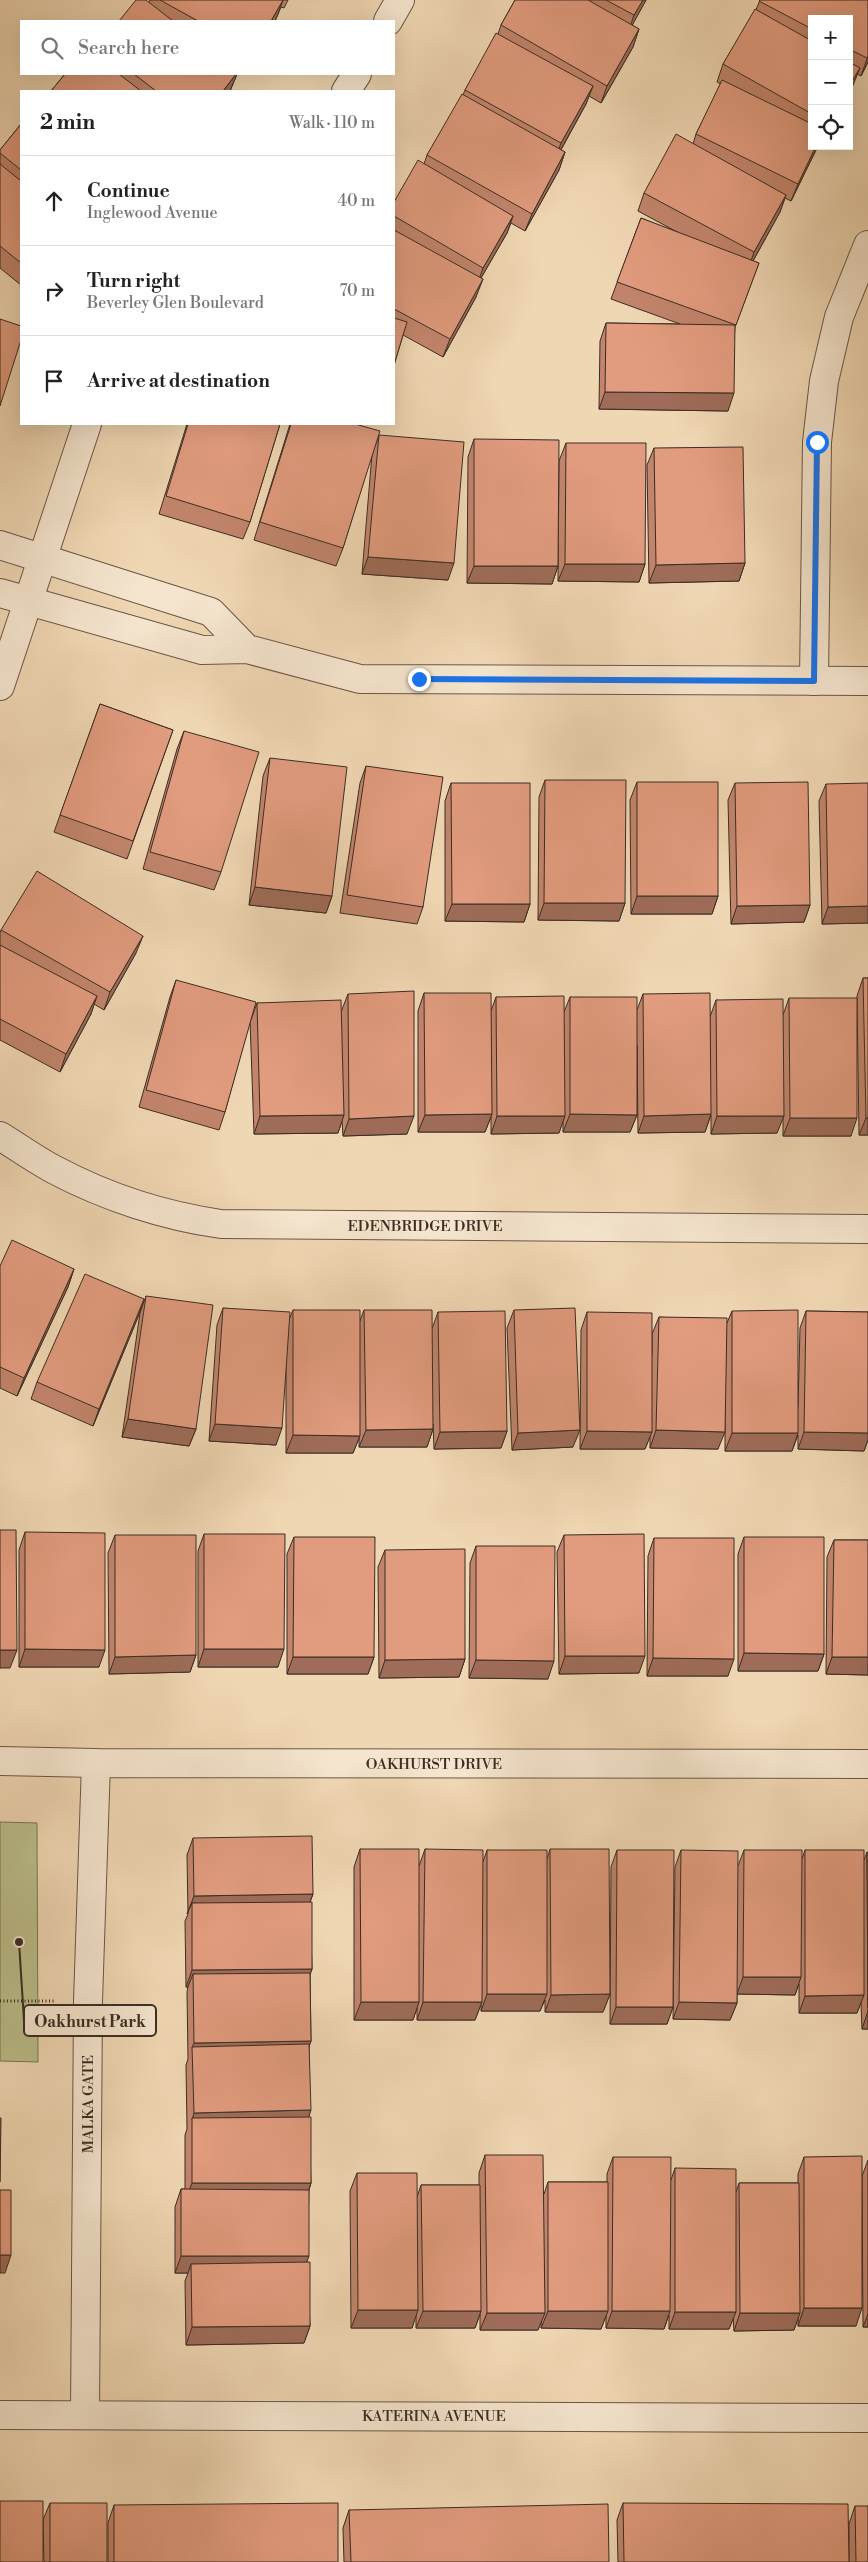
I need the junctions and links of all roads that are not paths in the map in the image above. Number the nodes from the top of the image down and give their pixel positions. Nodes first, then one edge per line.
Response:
1 (400, 0) edge
2 (389, 20) edge
3 (356, 75) edge
4 (347, 90) edge
5 (868, 244) edge
6 (87, 425) edge
7 (0, 545) edge
8 (42, 558) junction
9 (0, 593) edge
10 (27, 601) junction
11 (247, 649) junction
12 (814, 681) junction
13 (868, 681) edge
14 (0, 686) edge
15 (0, 1136) edge
16 (868, 1229) edge
17 (0, 1761) edge
18 (96, 1764) junction
19 (868, 1764) edge
20 (0, 2415) edge
21 (85, 2415) junction
22 (868, 2418) edge

1 - 2 street
3 - 4 street
5 - 12 street
6 - 8 street
7 - 8 street
8 - 10 street
8 - 11 street
9 - 10 street
10 - 11 street
10 - 14 street
11 - 12 street
12 - 13 street
15 - 16 street, EDENBRIDGE DRIVE
17 - 18 street, OAKHURST DRIVE
18 - 19 street, OAKHURST DRIVE
18 - 21 street, MALKA GATE
20 - 21 street, KATERINA AVENUE
21 - 22 street, KATERINA AVENUE

